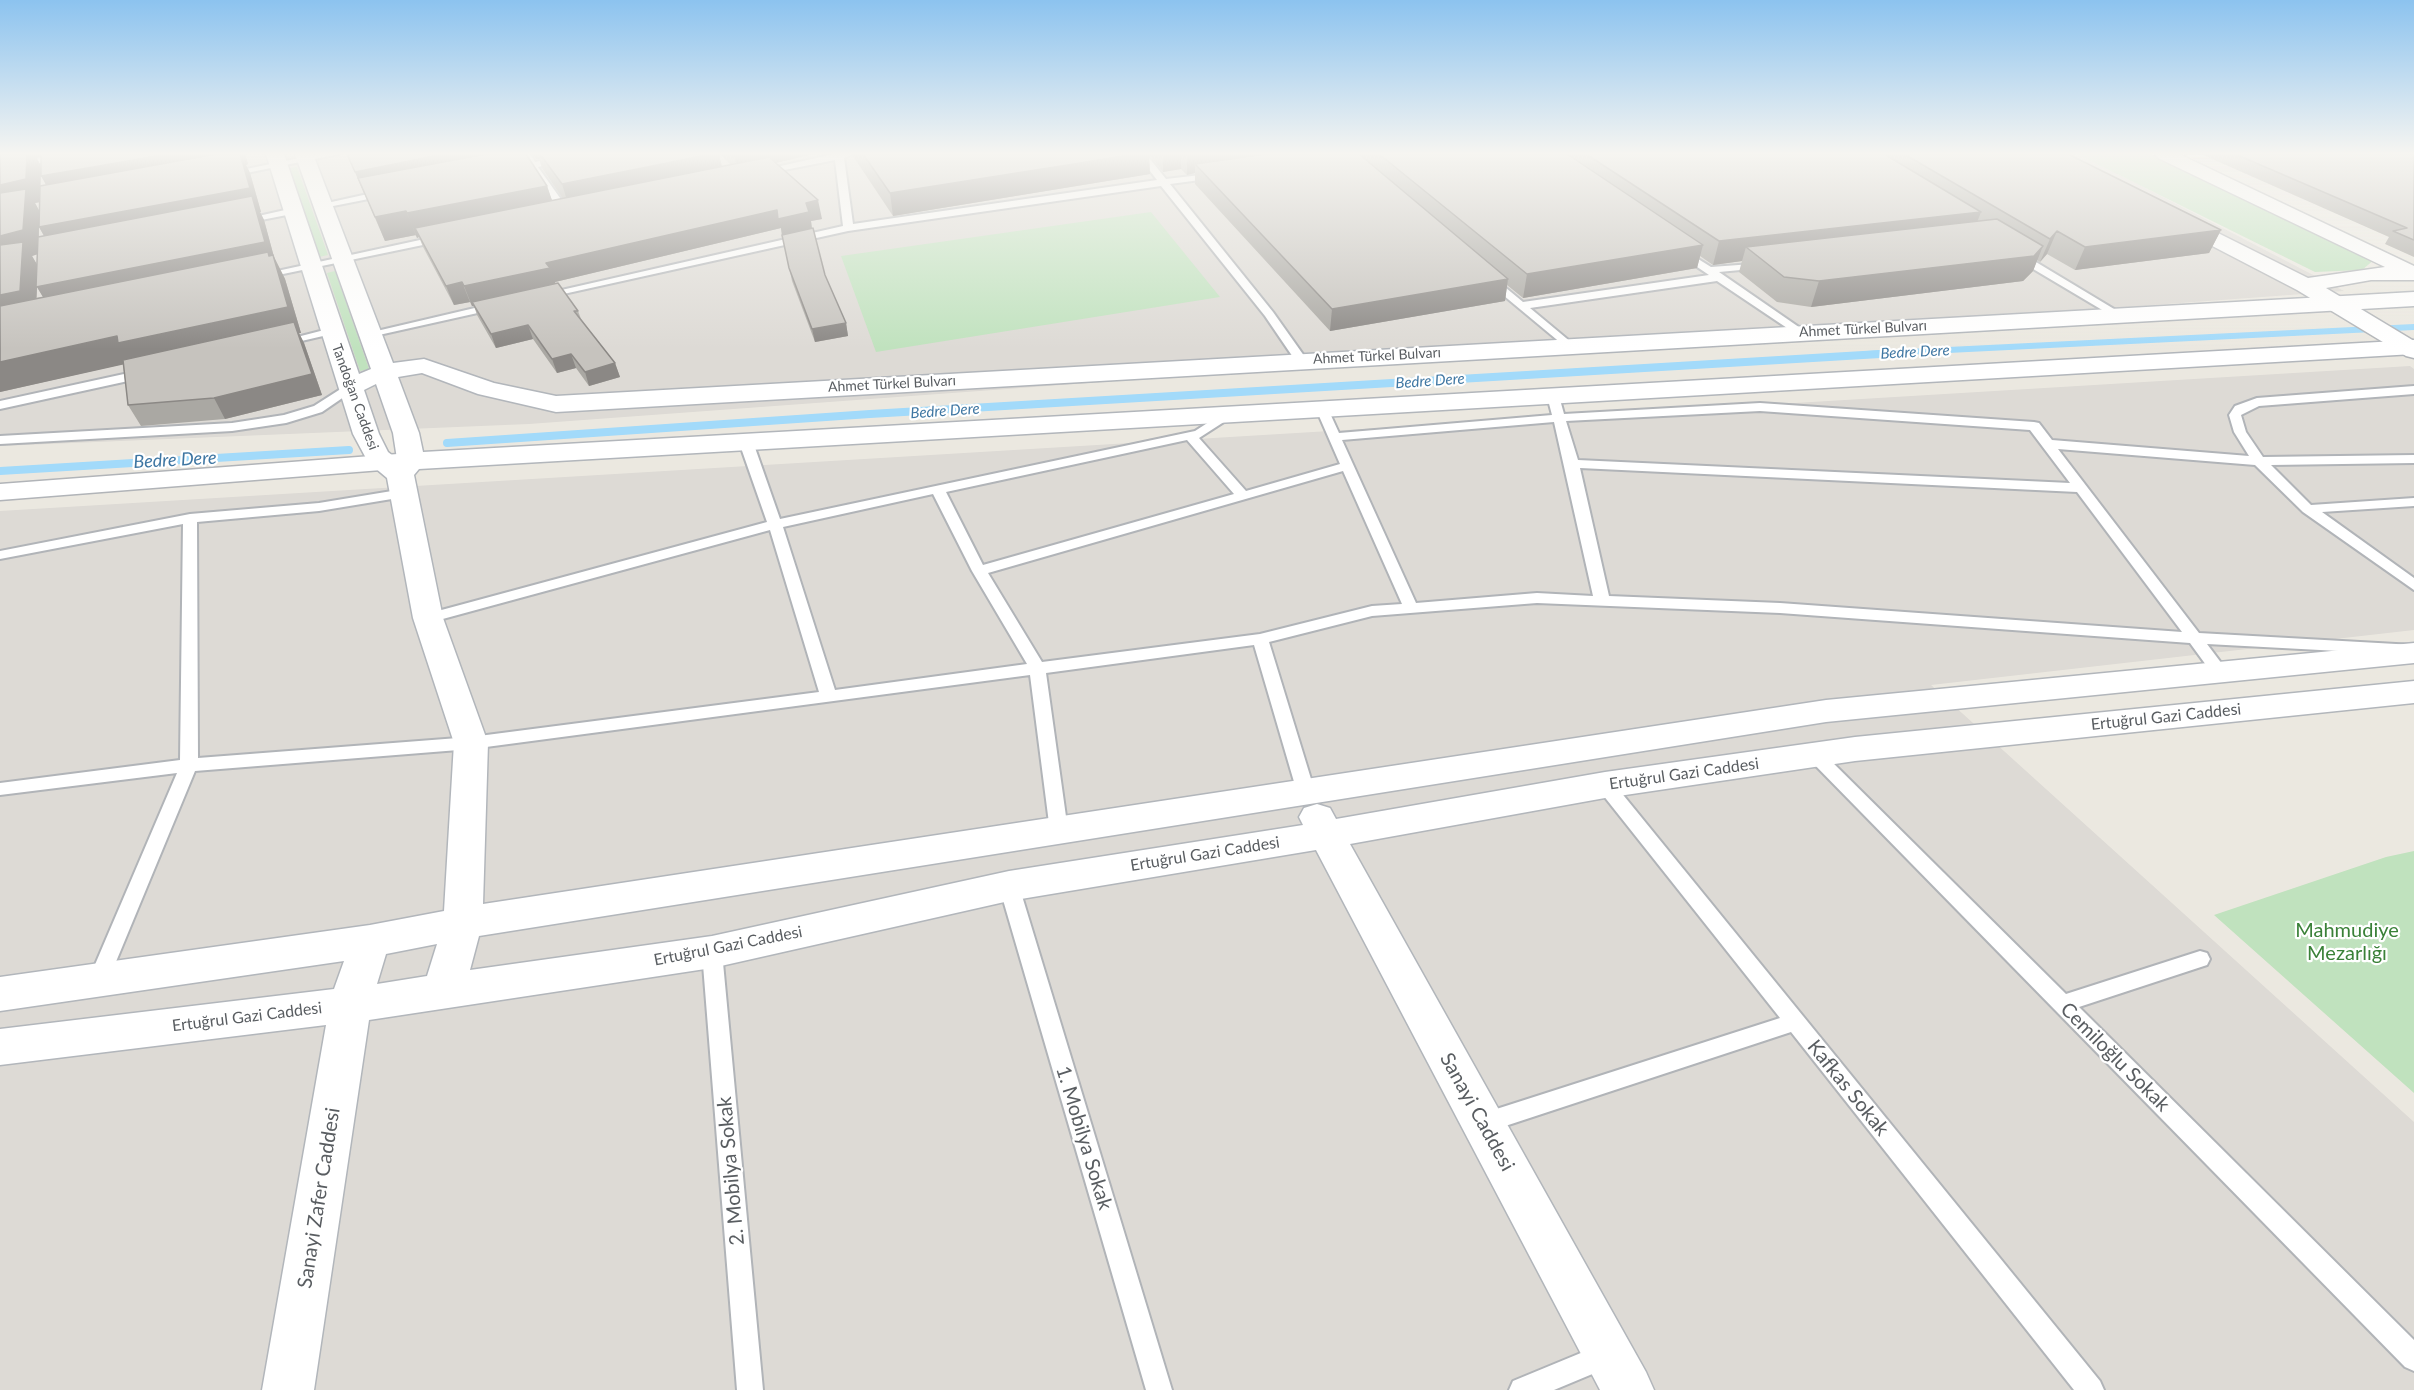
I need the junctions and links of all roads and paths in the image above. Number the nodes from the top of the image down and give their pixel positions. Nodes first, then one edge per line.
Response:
1 (253, 219) edge
2 (296, 219) edge
3 (328, 219) edge
4 (847, 219) edge
5 (911, 219) edge
6 (1193, 219) edge
7 (2175, 219) edge
8 (2303, 219) edge
9 (226, 224) edge
10 (848, 228) junction
11 (454, 236) edge
12 (1672, 245) edge
13 (2009, 250) edge
14 (342, 258) junction
15 (1768, 264) edge
16 (311, 265) junction
17 (1477, 268) edge
18 (2413, 273) edge
19 (1714, 274) junction
20 (241, 279) edge
21 (2305, 285) junction
22 (533, 298) edge
23 (2414, 299) edge
24 (510, 303) edge
25 (2337, 303) junction
26 (1520, 306) junction
27 (2118, 315) junction
28 (332, 332) junction
29 (1800, 332) junction
30 (370, 333) junction
31 (1568, 345) junction
32 (2408, 346) edge
33 (263, 347) edge
34 (1301, 360) junction
35 (160, 370) edge
36 (384, 372) junction
37 (350, 387) junction
38 (2414, 390) edge
39 (0, 405) edge
40 (1556, 407) junction
41 (1322, 409) junction
42 (1226, 415) junction
43 (1190, 436) junction
44 (1335, 437) junction
45 (0, 440) edge
46 (746, 442) junction
47 (2048, 444) junction
48 (2414, 459) edge
49 (2259, 461) junction
50 (1572, 464) junction
51 (1347, 466) junction
52 (400, 473) junction
53 (937, 488) junction
54 (2081, 488) junction
55 (0, 492) edge
56 (1243, 496) junction
57 (2414, 502) edge
58 (2308, 509) junction
59 (190, 518) junction
60 (775, 524) junction
61 (0, 555) edge
62 (979, 571) junction
63 (2414, 585) edge
64 (1602, 600) junction
65 (1411, 608) junction
66 (428, 618) junction
67 (2194, 638) junction
68 (1260, 639) junction
69 (2414, 652) edge
70 (1037, 668) junction
71 (2220, 672) junction
72 (2414, 692) edge
73 (828, 695) junction
74 (471, 743) junction
75 (1815, 755) junction
76 (189, 765) junction
77 (1605, 785) junction
78 (0, 789) edge
79 (1306, 792) junction
80 (1059, 831) junction
81 (1325, 835) junction
82 (1009, 886) junction
83 (463, 923) junction
84 (370, 941) junction
85 (712, 952) junction
86 (2200, 959) dead end
87 (98, 982) junction
88 (443, 992) junction
89 (0, 994) edge
90 (2062, 1004) junction
91 (350, 1005) junction
92 (1796, 1022) junction
93 (0, 1047) edge
94 (1483, 1123) junction
95 (2414, 1358) edge
96 (1619, 1372) edge
97 (288, 1390) edge
98 (750, 1390) edge
99 (1159, 1390) edge
100 (1522, 1390) edge
101 (2091, 1390) edge

1 - 9 lane
2 - 16 street, Tandoğan Caddesi
3 - 14 street
4 - 10 lane
5 - 10 lane
6 - 34 lane
7 - 21 street
8 - 18 street
10 - 22 lane
11 - 14 lane
12 - 19 lane
13 - 27 lane
14 - 16 lane
14 - 30 street
15 - 19 lane
16 - 20 lane
16 - 28 street, Tandoğan Caddesi
17 - 26 lane
18 - 21 street
19 - 26 lane
19 - 29 lane
21 - 25 street
23 - 25 street, Ahmet Türkel Bulvarı
24 - 30 lane
25 - 27 street, Ahmet Türkel Bulvarı
25 - 32 street
26 - 31 lane
27 - 29 street, Ahmet Türkel Bulvarı
28 - 33 lane
28 - 37 street, Tandoğan Caddesi
29 - 31 street, Ahmet Türkel Bulvarı
30 - 36 street
31 - 34 street, Ahmet Türkel Bulvarı
32 - 40 street
34 - 36 street, Ahmet Türkel Bulvarı
35 - 39 lane
36 - 37 street, Ahmet Türkel Bulvarı
36 - 52 street
37 - 45 lane
37 - 52 street, Tandoğan Caddesi
38 - 49 lane
40 - 41 street
40 - 44 lane
40 - 47 lane
40 - 50 lane
41 - 42 street
41 - 44 lane
42 - 43 lane
42 - 46 street
43 - 53 lane
43 - 56 lane
44 - 51 lane
46 - 52 street
46 - 60 lane
47 - 49 lane
47 - 54 lane
48 - 49 lane
49 - 58 lane
50 - 54 lane
50 - 64 lane
51 - 56 lane
51 - 65 lane
52 - 55 street
52 - 59 lane
52 - 66 street
53 - 60 lane
53 - 62 lane
54 - 67 lane
56 - 62 lane
57 - 58 lane
58 - 63 lane
59 - 61 lane
59 - 76 lane
60 - 66 lane
60 - 73 lane
62 - 70 lane
64 - 65 lane
64 - 67 lane
65 - 68 lane
66 - 74 street
67 - 69 lane
67 - 71 lane
68 - 70 lane
68 - 79 lane
69 - 71 street
70 - 73 lane
70 - 80 lane
71 - 79 street
72 - 75 street, Ertuğrul Gazi Caddesi
73 - 74 lane
74 - 76 lane
74 - 83 street
75 - 77 street, Ertuğrul Gazi Caddesi
75 - 90 lane, Cemiloğlu Sokak
76 - 78 lane
76 - 87 lane
77 - 81 street, Ertuğrul Gazi Caddesi
77 - 92 lane, Kafkas Sokak
79 - 80 street
79 - 81 street, Sanayi Caddesi
80 - 83 street
81 - 82 street, Ertuğrul Gazi Caddesi
81 - 94 street, Sanayi Caddesi
82 - 85 street, Ertuğrul Gazi Caddesi
82 - 99 lane, 1. Mobilya Sokak
83 - 84 street
83 - 88 street
84 - 87 street
84 - 91 street, Sanayi Zafer Caddesi
85 - 88 street, Ertuğrul Gazi Caddesi
85 - 98 lane, 2. Mobilya Sokak
86 - 90 lane
87 - 89 street
88 - 91 street, Ertuğrul Gazi Caddesi
90 - 95 lane, Cemiloğlu Sokak
91 - 93 street, Ertuğrul Gazi Caddesi
91 - 97 street, Sanayi Zafer Caddesi
92 - 94 lane
92 - 101 lane, Kafkas Sokak
94 - 96 street, Sanayi Caddesi
96 - 100 lane

